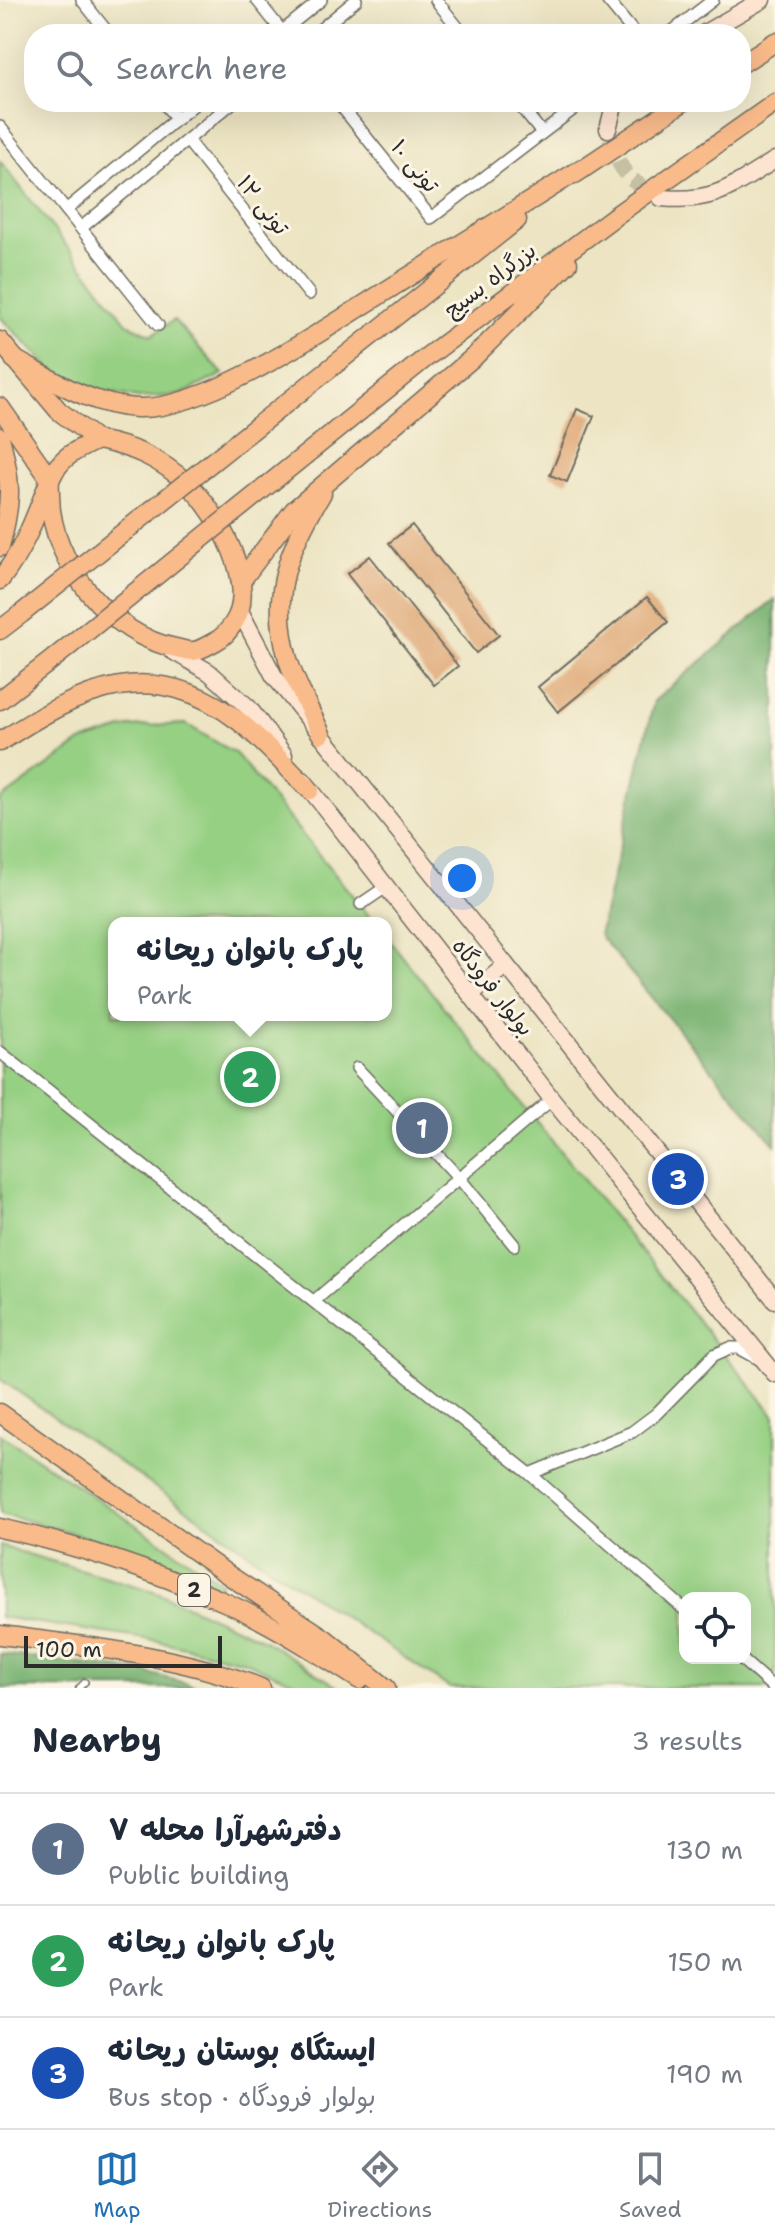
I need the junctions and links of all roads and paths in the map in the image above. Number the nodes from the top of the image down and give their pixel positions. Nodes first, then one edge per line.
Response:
1 (82, 0) edge
2 (257, 0) edge
3 (321, 0) edge
4 (356, 0) edge
5 (436, 0) edge
6 (607, 0) edge
7 (713, 0) edge
8 (762, 0) edge
9 (101, 24) edge
10 (275, 24) edge
11 (293, 24) edge
12 (327, 24) edge
13 (455, 24) edge
14 (627, 24) edge
15 (682, 24) edge
16 (720, 24) edge
17 (775, 33) edge
18 (775, 42) edge
19 (751, 55) edge
20 (751, 58) edge
21 (775, 103) edge
22 (171, 112) edge
23 (185, 112) edge
24 (221, 112) edge
25 (346, 112) edge
26 (525, 112) edge
27 (570, 112) edge
28 (612, 112) edge
29 (668, 112) edge
30 (177, 119) junction
31 (0, 127) edge
32 (608, 129) tunnel mouth
33 (542, 133) junction
34 (187, 140) junction
35 (775, 160) edge
36 (582, 168) junction
37 (661, 198) tunnel mouth
38 (66, 210) junction
39 (615, 216) junction
40 (81, 228) junction
41 (309, 294) dead end
42 (158, 325) dead end
43 (0, 341) edge
44 (14, 359) junction
45 (0, 407) edge
46 (0, 437) edge
47 (97, 440) junction
48 (332, 477) junction
49 (50, 479) junction
50 (0, 547) edge
51 (0, 580) edge
52 (241, 581) junction
53 (241, 613) junction
54 (0, 630) edge
55 (163, 645) junction
56 (0, 700) edge
57 (321, 734) junction
58 (0, 742) edge
59 (310, 790) junction
60 (386, 887) junction
61 (361, 904) dead end
62 (505, 966) junction
63 (471, 994) junction
64 (0, 1052) edge
65 (357, 1068) dead end
66 (552, 1099) junction
67 (460, 1179) junction
68 (514, 1245) dead end
69 (775, 1300) edge
70 (314, 1301) junction
71 (770, 1368) edge
72 (0, 1413) edge
73 (530, 1474) junction
74 (0, 1528) edge
75 (679, 1605) edge
76 (0, 1629) edge
77 (0, 1635) edge
78 (71, 1644) junction
79 (747, 1664) edge
80 (85, 1682) dead end
81 (79, 1688) edge
82 (261, 1688) edge
83 (373, 1688) edge
84 (386, 1688) edge
85 (774, 1688) edge

1 - 9 street
2 - 10 street
3 - 11 street
4 - 12 street
5 - 13 street
6 - 14 street
7 - 15 street
8 - 16 main road
17 - 19 main road
18 - 20 main road
21 - 39 main road, بزرگراه بسیج
22 - 30 street
23 - 30 street
24 - 34 street
25 - 33 street, تونی ۱۰
26 - 33 street
27 - 33 street
28 - 32 main road
29 - 36 main road, بزرگراه بسیج
30 - 38 street
31 - 38 street
34 - 40 street
34 - 41 street, تونی ۱۲
35 - 37 main road
36 - 44 main road
36 - 54 main road, بزرگراه بسیج, bridge
38 - 40 street
39 - 48 main road
39 - 56 main road, بزرگراه بسیج, bridge
40 - 42 street
43 - 44 main road
44 - 47 main road
45 - 49 main road
46 - 50 main road
47 - 49 main road
47 - 52 main road
48 - 52 main road
48 - 57 main road
49 - 51 main road
49 - 55 main road
52 - 53 main road
53 - 55 main road
53 - 57 main road, بولوار فرودگاه
55 - 59 main road, بولوار فرودگاه
57 - 62 main road, بولوار فرودگاه
58 - 59 main road
59 - 60 main road, بولوار فرودگاه
60 - 61 street
60 - 63 main road, بولوار فرودگاه
62 - 63 main road
62 - 69 main road, بولوار فرودگاه
63 - 66 main road, بولوار فرودگاه
64 - 70 street
65 - 67 street
66 - 67 street
66 - 71 main road, بولوار فرودگاه
67 - 68 street
67 - 70 street
70 - 73 street
71 - 73 street
72 - 84 main road
73 - 75 street
74 - 83 main road, 2
76 - 78 main road
77 - 78 main road
78 - 82 main road
79 - 85 street
80 - 81 lane

